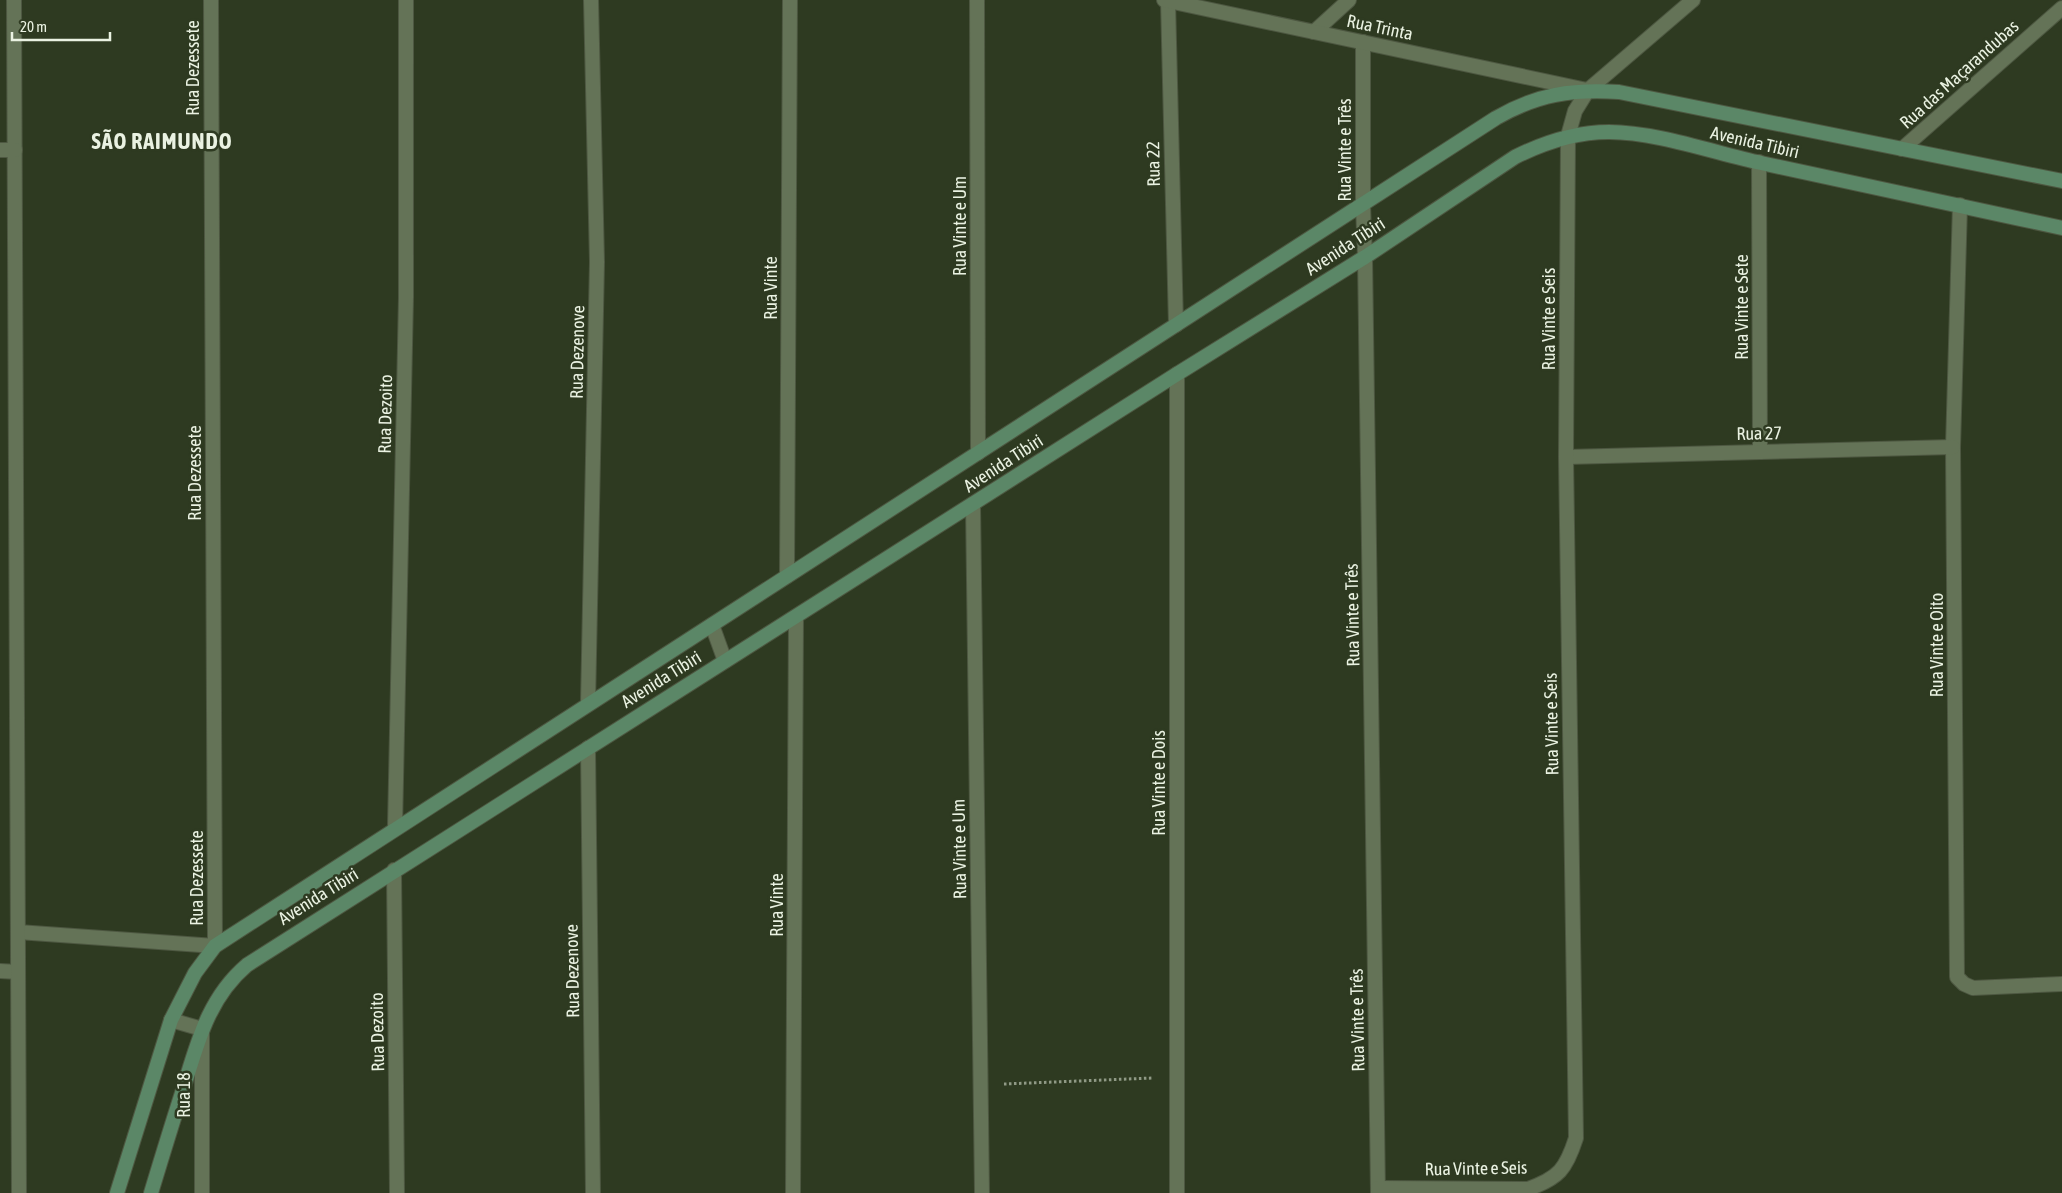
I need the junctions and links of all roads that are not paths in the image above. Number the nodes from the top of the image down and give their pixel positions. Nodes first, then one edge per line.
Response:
1 (14, 0) edge
2 (211, 0) edge
3 (406, 0) edge
4 (591, 0) edge
5 (790, 0) edge
6 (977, 0) edge
7 (1166, 0) edge
8 (1349, 0) edge
9 (1692, 0) edge
10 (2057, 6) edge
11 (1314, 32) junction
12 (1363, 42) junction
13 (1588, 90) junction
14 (1568, 136) junction
15 (1902, 149) junction
16 (0, 150) edge
17 (15, 150) junction
18 (1759, 162) junction
19 (2062, 182) edge
20 (1960, 205) junction
21 (1363, 206) junction
22 (2062, 228) edge
23 (1365, 257) junction
24 (1176, 326) junction
25 (1177, 374) junction
26 (1954, 447) junction
27 (1760, 452) junction
28 (978, 453) junction
29 (1566, 456) junction
30 (973, 504) junction
31 (787, 576) junction
32 (796, 617) junction
33 (712, 625) junction
34 (725, 661) junction
35 (588, 704) junction
36 (588, 748) junction
37 (396, 828) junction
38 (394, 870) junction
39 (18, 932) junction
40 (215, 946) junction
41 (0, 971) edge
42 (18, 972) junction
43 (2062, 984) edge
44 (171, 1020) junction
45 (202, 1029) junction
46 (1378, 1191) edge
47 (19, 1193) edge
48 (117, 1193) edge
49 (151, 1193) edge
50 (202, 1193) edge
51 (397, 1193) edge
52 (593, 1193) edge
53 (793, 1193) edge
54 (982, 1193) edge
55 (1177, 1193) edge

1 - 17 street
2 - 40 street, Rua Dezessete
3 - 37 street, Rua Dezoito
4 - 35 street, Rua Dezenove
5 - 31 street, Rua Vinte
6 - 28 street, Rua Vinte e Um
7 - 11 street, Rua Trinta
7 - 24 street, Rua 22
8 - 11 street
9 - 13 street, Rua Vinte e Seis
10 - 15 street, Rua das Maçarandubas
11 - 12 street, Rua Trinta
12 - 13 street, Rua Trinta
12 - 21 street, Rua Vinte e Três
13 - 14 street, Rua Vinte e Seis
13 - 15 main road, Avenida Tibiri
13 - 21 main road, Avenida Tibiri
14 - 18 main road, Avenida Tibiri
14 - 23 main road, Avenida Tibiri
14 - 29 street, Rua Vinte e Seis
15 - 19 main road, Avenida Tibiri
16 - 17 street
17 - 39 street
18 - 20 main road, Avenida Tibiri
18 - 27 street, Rua Vinte e Sete
20 - 22 main road, Avenida Tibiri
20 - 26 street, Rua Vinte e Oito
21 - 23 street, Rua Vinte e Três
21 - 24 main road, Avenida Tibiri
23 - 25 main road, Avenida Tibiri
23 - 46 street, Rua Vinte e Três
24 - 28 main road, Avenida Tibiri
25 - 30 main road, Avenida Tibiri
25 - 55 street, Rua Vinte e Dois
26 - 27 street, Rua 27
26 - 43 street, Rua Vinte e Oito
27 - 29 street, Rua 27
28 - 31 main road, Avenida Tibiri
29 - 46 street, Rua Vinte e Seis
30 - 32 main road, Avenida Tibiri
30 - 54 street, Rua Vinte e Um
31 - 33 main road, Avenida Tibiri
32 - 34 main road, Avenida Tibiri
32 - 53 street, Rua Vinte
33 - 34 street
33 - 35 main road, Avenida Tibiri
34 - 36 main road, Avenida Tibiri
35 - 37 main road, Avenida Tibiri
36 - 38 main road, Avenida Tibiri
36 - 52 street, Rua Dezenove
37 - 40 main road, Avenida Tibiri
38 - 45 main road, Avenida Tibiri
38 - 51 street, Rua Dezoito
39 - 40 street
39 - 42 street
40 - 44 main road, Avenida Tibiri
41 - 42 street
42 - 47 street
44 - 45 street
44 - 48 main road, Avenida Tibiri
45 - 49 main road, Avenida Tibiri
45 - 50 street, Rua 18

